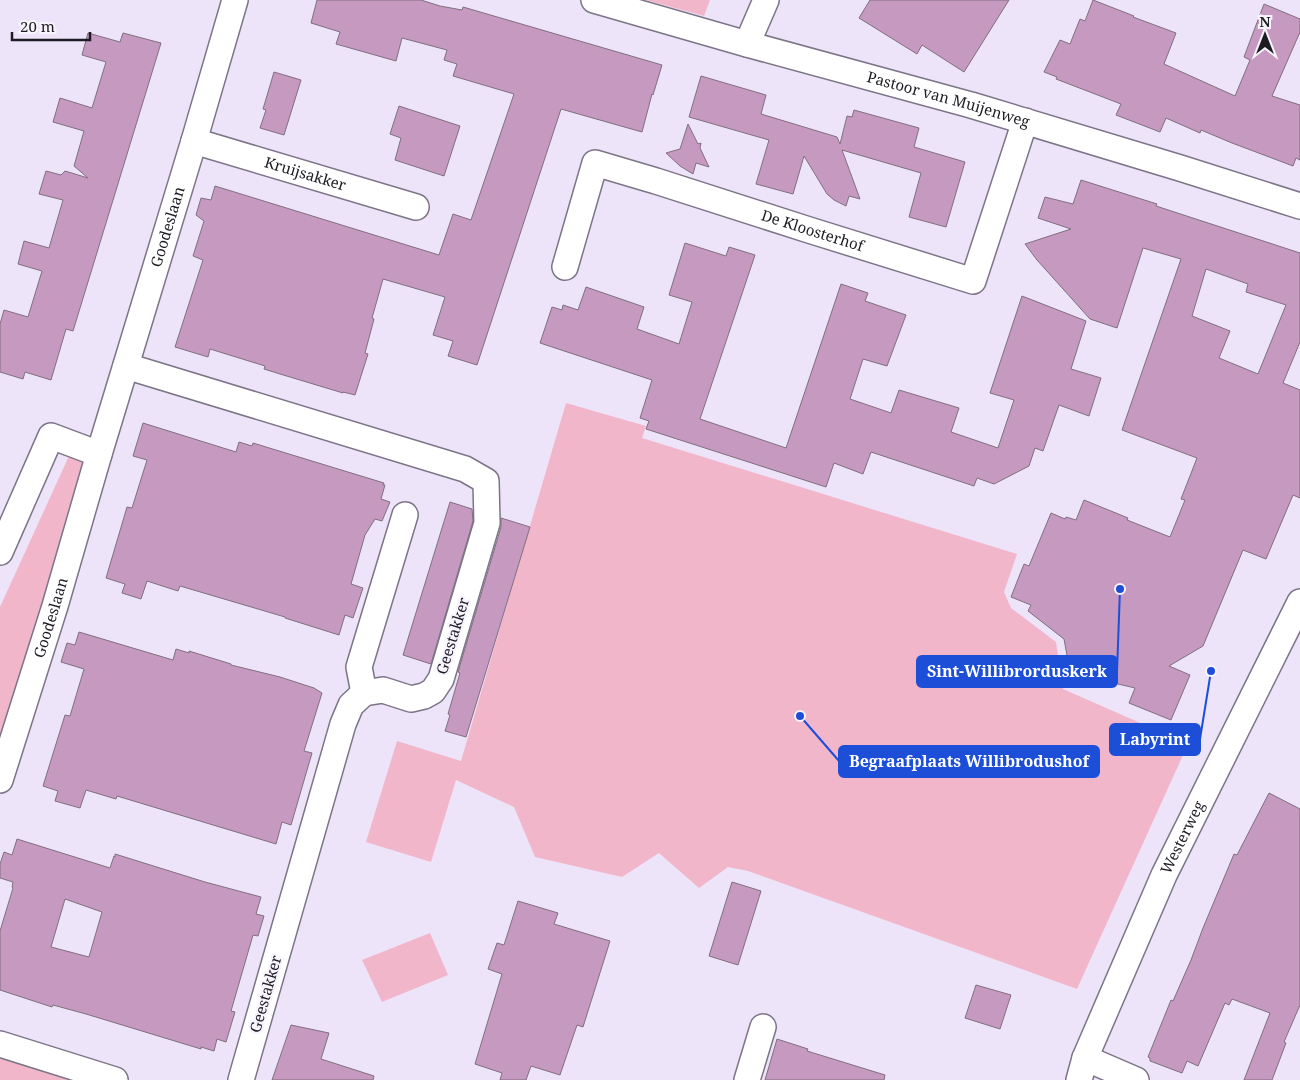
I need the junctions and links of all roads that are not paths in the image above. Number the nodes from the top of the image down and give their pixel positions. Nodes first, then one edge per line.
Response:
1 (236, 0) edge
2 (594, 0) edge
3 (766, 0) edge
4 (747, 44) junction
5 (1025, 121) junction
6 (194, 140) junction
7 (1300, 206) edge
8 (416, 207) dead end
9 (565, 267) dead end
10 (126, 366) junction
11 (99, 454) junction
12 (405, 515) dead end
13 (0, 552) edge
14 (1300, 602) edge
15 (364, 693) junction
16 (0, 780) edge
17 (763, 1027) dead end
18 (0, 1044) edge
19 (1082, 1069) edge
20 (115, 1080) edge
21 (241, 1080) edge
22 (747, 1080) edge
23 (1136, 1080) edge

1 - 6 street, Goodeslaan
2 - 4 street, Pastoor van Muijenweg
3 - 4 street
4 - 5 street, Pastoor van Muijenweg
5 - 7 street, Pastoor van Muijenweg
5 - 9 street, De Kloosterhof
6 - 8 street, Kruijsakker
6 - 10 street, Goodeslaan
10 - 11 street, Goodeslaan
10 - 15 street, Geestakker
11 - 13 street
11 - 16 street, Goodeslaan
12 - 15 street
14 - 19 street, Westerweg
15 - 21 street, Geestakker
17 - 22 street
18 - 20 street
19 - 23 street

